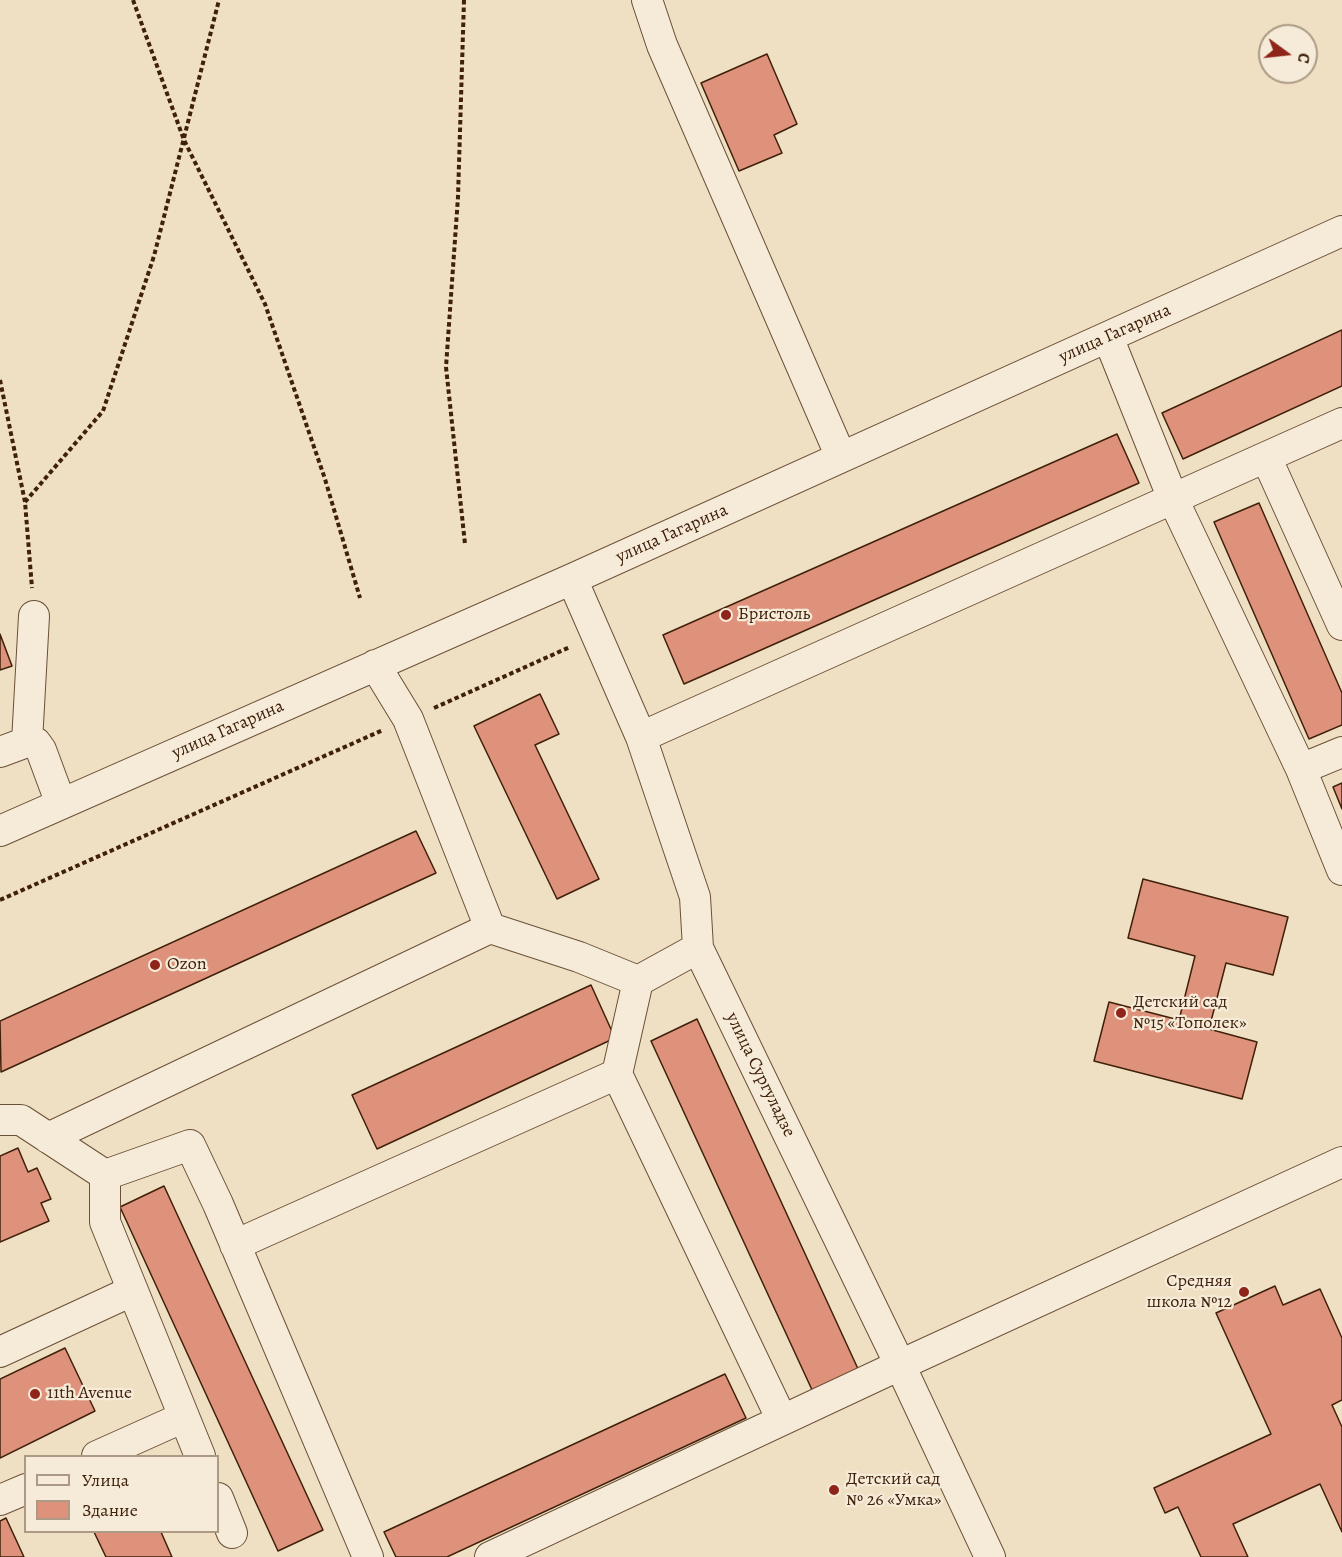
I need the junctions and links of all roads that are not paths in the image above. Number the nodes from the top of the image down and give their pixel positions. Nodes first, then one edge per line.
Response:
1 (646, 0) edge
2 (1342, 231) edge
3 (1108, 337) junction
4 (1342, 423) edge
5 (841, 457) junction
6 (1266, 457) junction
7 (1173, 500) junction
8 (572, 579) junction
9 (34, 616) road end
10 (1342, 625) edge
11 (375, 665) junction
12 (642, 737) junction
13 (13, 747) edge
14 (1342, 752) edge
15 (1301, 769) junction
16 (61, 804) junction
17 (0, 831) edge
18 (1342, 870) edge
19 (490, 928) junction
20 (698, 948) junction
21 (638, 981) junction
22 (617, 1074) junction
23 (0, 1120) edge
24 (48, 1138) junction
25 (1342, 1162) edge
26 (105, 1175) junction
27 (235, 1245) junction
28 (132, 1291) junction
29 (0, 1352) edge
30 (900, 1365) junction
31 (184, 1417) junction
32 (782, 1420) junction
33 (99, 1455) edge
34 (200, 1455) edge
35 (24, 1490) edge
36 (0, 1500) edge
37 (219, 1500) edge
38 (232, 1533) dead end
39 (368, 1557) edge
40 (490, 1557) edge
41 (990, 1557) edge

1 - 5 street
2 - 3 street, улица Гагарина
3 - 5 street, улица Гагарина
3 - 7 street
4 - 6 street
5 - 8 street, улица Гагарина
6 - 7 street
6 - 10 street
7 - 12 street
7 - 15 street
8 - 11 street, улица Гагарина
8 - 12 street, улица Сургуладзе
9 - 13 street
11 - 16 street, улица Гагарина
11 - 19 street
12 - 20 street, улица Сургуладзе
13 - 16 street
14 - 15 street
15 - 18 street
16 - 17 street, улица Гагарина
19 - 21 street
19 - 24 street
20 - 21 street
20 - 30 street, улица Сургуладзе
21 - 22 street
22 - 27 street
22 - 32 street
23 - 24 street
24 - 26 street
25 - 30 street
26 - 27 street
26 - 28 street
27 - 39 street
28 - 29 street
28 - 31 street
30 - 32 street
30 - 41 street, улица Сургуладзе
31 - 33 street
31 - 34 street
32 - 40 street
35 - 36 street
37 - 38 street

